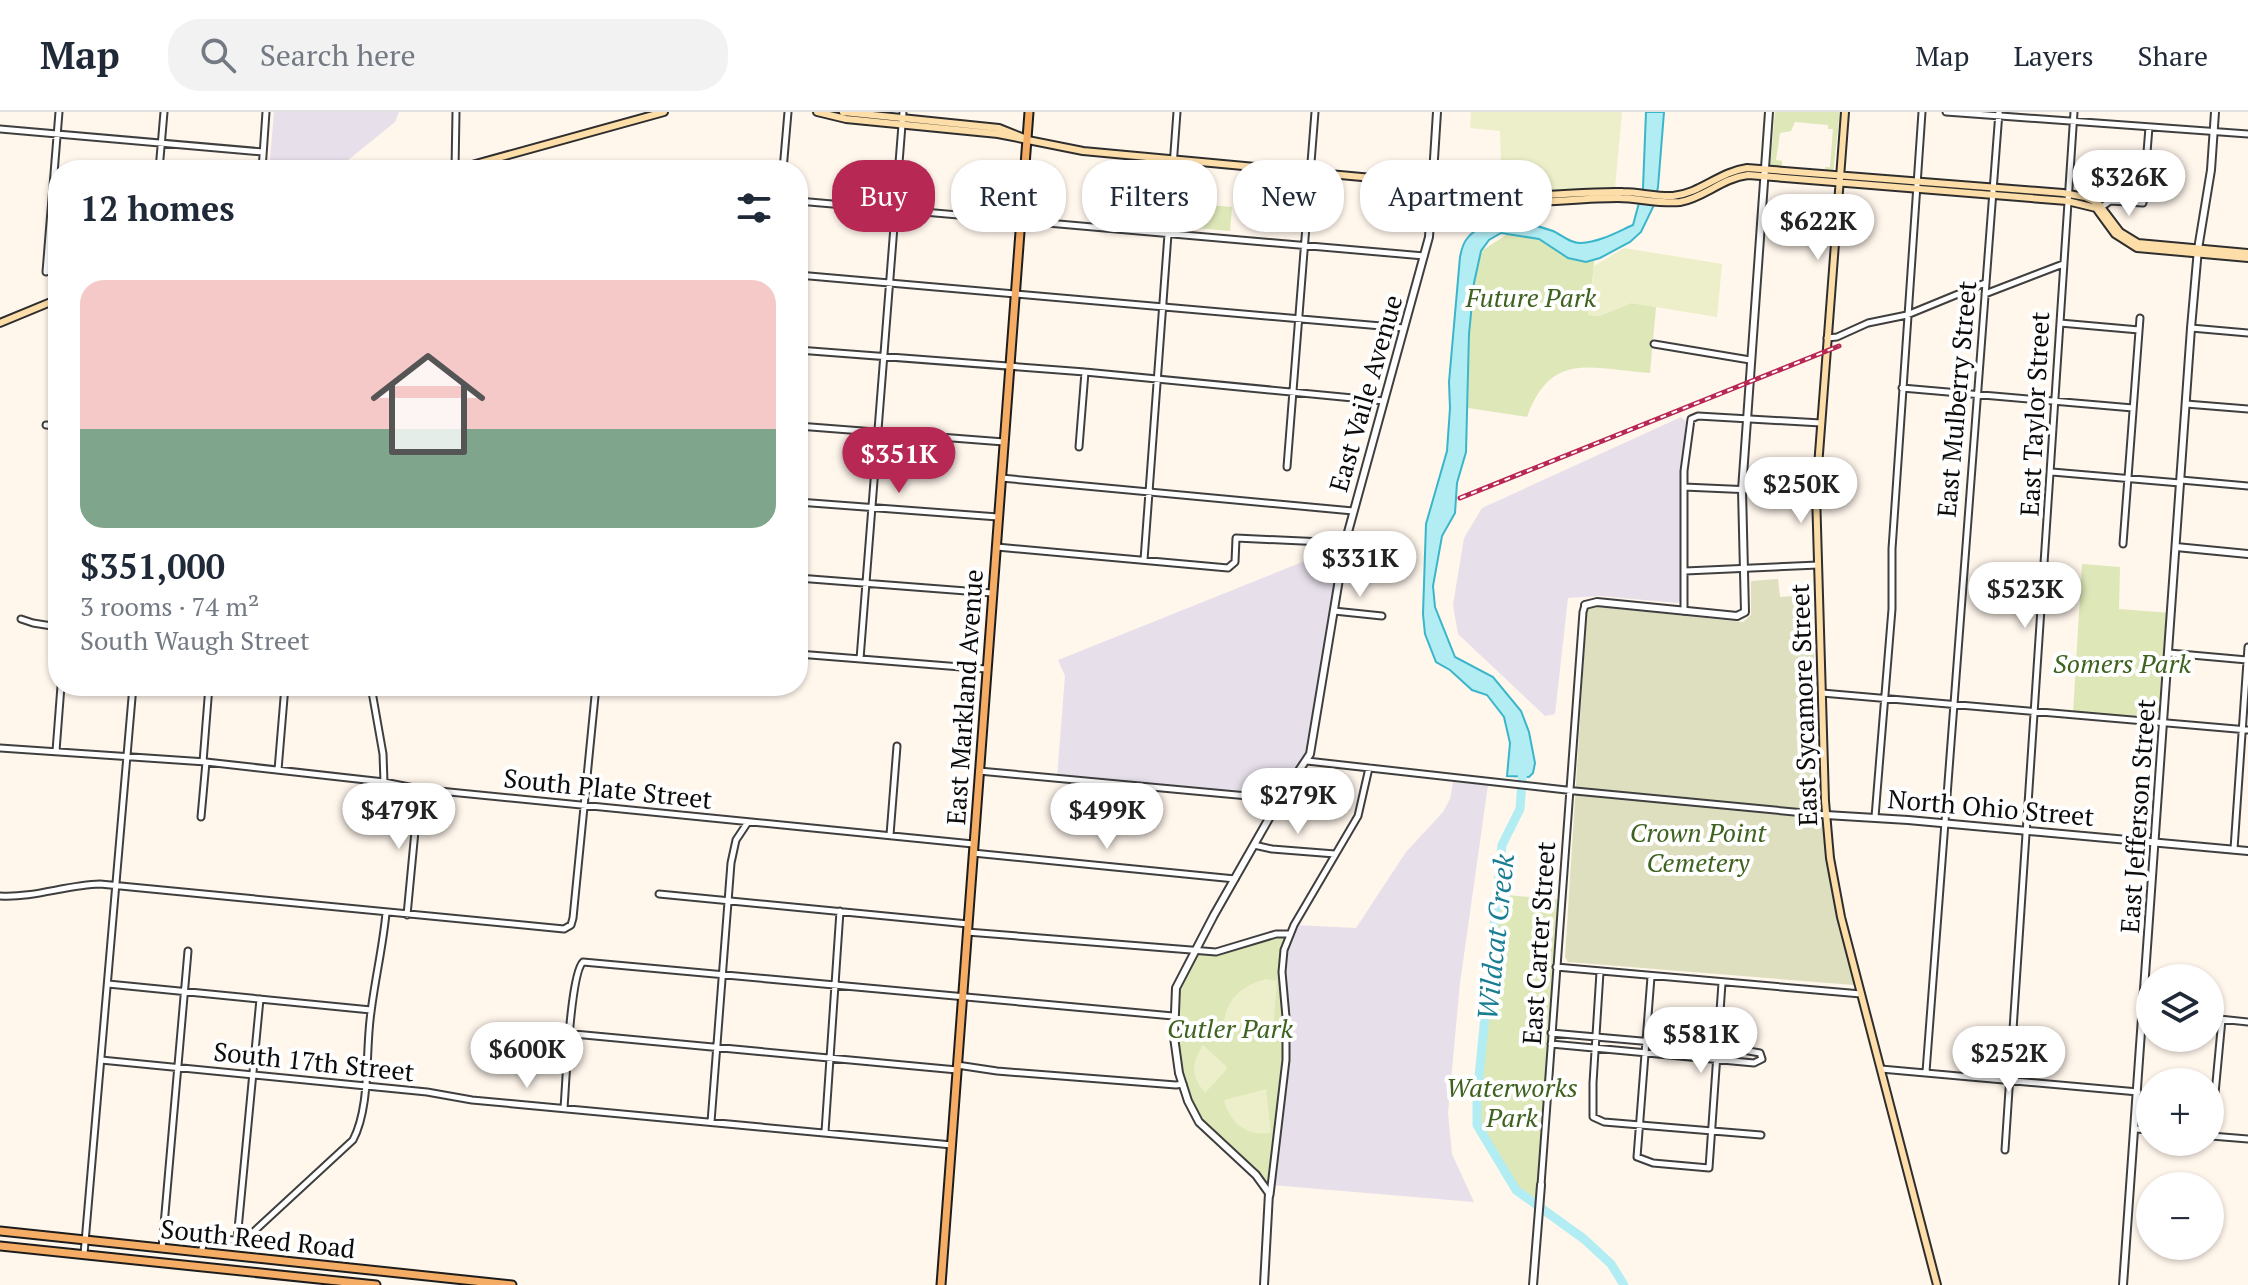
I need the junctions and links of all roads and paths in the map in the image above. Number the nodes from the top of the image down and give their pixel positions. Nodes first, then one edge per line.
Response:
1 (59, 112) edge
2 (164, 112) edge
3 (266, 112) edge
4 (456, 112) edge
5 (664, 112) edge
6 (788, 112) edge
7 (817, 112) edge
8 (843, 112) edge
9 (1029, 112) edge
10 (1177, 112) edge
11 (1315, 112) edge
12 (1437, 112) edge
13 (1769, 112) edge
14 (1845, 112) edge
15 (1922, 112) edge
16 (1946, 112) edge
17 (2074, 112) edge
18 (2215, 112) edge
19 (1999, 114) edge
20 (633, 116) edge
21 (902, 119) edge
22 (2074, 122) junction
23 (2149, 127) junction
24 (0, 129) edge
25 (2214, 131) junction
26 (57, 134) junction
27 (2248, 134) edge
28 (1027, 139) junction
29 (161, 143) junction
30 (263, 152) junction
31 (1174, 159) junction
32 (56, 160) edge
33 (160, 160) edge
34 (263, 160) edge
35 (454, 160) edge
36 (487, 160) edge
37 (784, 160) edge
38 (899, 160) edge
39 (1025, 160) edge
40 (1311, 160) edge
41 (1434, 160) edge
42 (1233, 164) edge
43 (1764, 173) junction
44 (1840, 180) junction
45 (1916, 186) junction
46 (1992, 191) junction
47 (1552, 196) edge
48 (2067, 197) junction
49 (808, 202) edge
50 (832, 204) edge
51 (2100, 208) junction
52 (1066, 224) edge
53 (893, 232) edge
54 (1020, 232) edge
55 (1305, 232) edge
56 (1429, 232) edge
57 (1168, 233) junction
58 (1304, 245) junction
59 (2198, 252) junction
60 (1425, 256) junction
61 (2248, 256) edge
62 (48, 258) edge
63 (2063, 264) junction
64 (46, 272) dead end
65 (808, 276) edge
66 (889, 283) junction
67 (1985, 283) junction
68 (1015, 294) junction
69 (1984, 294) junction
70 (48, 303) edge
71 (1163, 307) junction
72 (1907, 315) junction
73 (1299, 318) junction
74 (2140, 318) dead end
75 (0, 323) edge
76 (2060, 323) junction
77 (1404, 328) junction
78 (2191, 328) junction
79 (2139, 330) junction
80 (2248, 333) edge
81 (1827, 338) junction
82 (1654, 344) dead end
83 (808, 351) edge
84 (883, 356) junction
85 (1750, 360) junction
86 (1010, 366) junction
87 (1085, 372) junction
88 (1158, 380) junction
89 (1902, 388) junction
90 (1293, 392) junction
91 (1976, 394) junction
92 (1384, 401) junction
93 (2057, 401) junction
94 (2186, 404) junction
95 (2133, 408) junction
96 (2248, 409) edge
97 (1746, 418) junction
98 (1821, 423) junction
99 (808, 427) edge
100 (877, 432) junction
101 (1004, 442) junction
102 (1079, 447) dead end
103 (1287, 467) dead end
104 (2052, 472) junction
105 (1001, 478) junction
106 (2128, 478) junction
107 (2180, 481) junction
108 (2248, 486) edge
109 (1684, 487) junction
110 (1742, 490) junction
111 (1149, 491) junction
112 (1816, 493) junction
113 (808, 503) edge
114 (871, 508) junction
115 (1353, 511) junction
116 (998, 517) junction
117 (1345, 543) junction
118 (2123, 544) dead end
119 (996, 547) junction
120 (2176, 547) junction
121 (2248, 554) edge
122 (1144, 560) junction
123 (1818, 565) junction
124 (1744, 568) junction
125 (1685, 571) junction
126 (808, 579) edge
127 (866, 584) junction
128 (992, 593) junction
129 (1585, 605) joint
130 (1334, 611) junction
131 (1684, 611) junction
132 (1382, 616) dead end
133 (21, 619) dead end
134 (48, 625) edge
135 (2248, 647) edge
136 (2169, 653) junction
137 (808, 655) edge
138 (860, 659) junction
139 (2248, 660) edge
140 (986, 669) junction
141 (1822, 693) junction
142 (60, 696) edge
143 (132, 696) edge
144 (208, 696) edge
145 (284, 696) edge
146 (373, 696) edge
147 (595, 696) edge
148 (1885, 698) junction
149 (1953, 704) junction
150 (2034, 710) junction
151 (2165, 721) junction
152 (2245, 730) edge
153 (897, 746) dead end
154 (0, 748) edge
155 (56, 751) junction
156 (127, 755) junction
157 (1307, 761) junction
158 (205, 762) junction
159 (1369, 768) junction
160 (278, 770) junction
161 (979, 771) junction
162 (384, 782) junction
163 (419, 789) junction
164 (1570, 790) junction
165 (1280, 799) junction
166 (585, 806) junction
167 (1826, 815) junction
168 (201, 817) dead end
169 (1875, 817) junction
170 (748, 822) junction
171 (1944, 823) junction
172 (2026, 830) junction
173 (890, 835) junction
174 (2155, 842) junction
175 (1254, 845) junction
176 (973, 848) junction
177 (2234, 849) junction
178 (2248, 851) edge
179 (1335, 854) junction
180 (1235, 879) junction
181 (116, 886) junction
182 (659, 894) dead end
183 (0, 896) edge
184 (728, 901) junction
185 (840, 911) junction
186 (386, 913) junction
187 (407, 915) junction
188 (967, 928) junction
189 (1289, 934) junction
190 (188, 951) dead end
191 (1193, 951) junction
192 (2149, 964) edge
193 (1556, 967) junction
194 (1600, 972) junction
195 (722, 974) junction
196 (1651, 977) junction
197 (1722, 983) junction
198 (108, 984) junction
199 (835, 985) junction
200 (184, 991) junction
201 (1861, 994) junction
202 (962, 998) junction
203 (260, 999) junction
204 (371, 1010) junction
205 (1173, 1016) junction
206 (2224, 1019) edge
207 (2248, 1022) edge
208 (510, 1028) dead end
209 (1551, 1033) junction
210 (570, 1034) junction
211 (1596, 1037) junction
212 (1647, 1041) junction
213 (1551, 1044) junction
214 (717, 1048) junction
215 (1595, 1048) junction
216 (1717, 1048) junction
217 (1646, 1052) junction
218 (830, 1058) junction
219 (1716, 1059) junction
220 (101, 1060) junction
221 (177, 1068) junction
222 (957, 1068) junction
223 (1881, 1069) junction
224 (1926, 1072) junction
225 (253, 1075) junction
226 (2010, 1080) junction
227 (1183, 1084) junction
228 (364, 1086) junction
229 (2136, 1092) edge
230 (564, 1108) junction
231 (2136, 1117) edge
232 (711, 1122) junction
233 (1640, 1125) junction
234 (2135, 1129) joint
235 (825, 1132) junction
236 (1712, 1132) junction
237 (1761, 1135) dead end
238 (2224, 1137) edge
239 (2248, 1139) edge
240 (952, 1145) junction
241 (2005, 1150) dead end
242 (1541, 1185) joint
243 (1270, 1200) junction
244 (0, 1231) edge
245 (86, 1240) junction
246 (237, 1240) junction
247 (0, 1246) edge
248 (162, 1248) junction
249 (201, 1252) junction
250 (84, 1254) junction
251 (306, 1281) edge
252 (376, 1285) edge
253 (512, 1285) edge
254 (941, 1285) edge
255 (1264, 1285) edge
256 (1533, 1285) edge
257 (1937, 1285) edge
258 (2123, 1285) edge

1 - 26 street
2 - 29 street
3 - 30 street
4 - 35 street
5 - 20 main road
6 - 37 street
7 - 21 main road
8 - 21 main road
9 - 28 main road, East Markland Avenue
10 - 31 street
11 - 40 street
12 - 41 street, East Vaile Avenue
13 - 43 street
14 - 44 main road, East Sycamore Street
15 - 45 street
16 - 19 street
17 - 22 street, East Taylor Street
18 - 25 street, East Jefferson Street
19 - 22 street
19 - 46 street, East Mulberry Street
20 - 36 main road
21 - 28 main road
21 - 38 street
22 - 23 street
22 - 48 street, East Taylor Street
23 - 25 street
23 - 51 street
24 - 26 street
25 - 27 street
25 - 59 street, East Jefferson Street
26 - 29 street
26 - 32 street
28 - 31 main road
28 - 39 main road, East Markland Avenue
29 - 30 street
29 - 33 street
30 - 34 street
31 - 42 main road
31 - 57 street
43 - 44 main road
43 - 47 main road
43 - 85 street
44 - 45 main road
44 - 81 main road, East Sycamore Street
45 - 46 main road
45 - 72 street
46 - 48 main road
46 - 67 street, East Mulberry Street
48 - 51 main road
48 - 63 street, East Taylor Street
49 - 50 street
51 - 59 main road
52 - 57 street
53 - 66 street
54 - 68 main road, East Markland Avenue
55 - 58 street
56 - 60 street, East Vaile Avenue
57 - 58 street
57 - 71 street
58 - 60 street
58 - 73 street
59 - 61 main road
59 - 78 street, East Jefferson Street
60 - 77 street, East Vaile Avenue
62 - 64 street
63 - 69 street
63 - 76 street, East Taylor Street
65 - 66 street
66 - 68 street
66 - 84 street
67 - 69 street, East Mulberry Street
67 - 72 street
68 - 71 street
68 - 86 main road, East Markland Avenue
69 - 91 street, East Mulberry Street
70 - 75 main road
71 - 73 street
71 - 88 street
72 - 81 street
72 - 89 street
73 - 77 street
73 - 90 street
74 - 79 street
76 - 79 street
76 - 93 street, East Taylor Street
77 - 92 street, East Vaile Avenue
78 - 80 street
78 - 94 street, East Jefferson Street
79 - 95 street
81 - 98 main road, East Sycamore Street
82 - 85 street
83 - 84 street
84 - 86 street
84 - 100 street
85 - 97 street
86 - 87 street
86 - 101 main road, East Markland Avenue
87 - 88 street
87 - 102 street
88 - 90 street
88 - 111 street
89 - 91 street
89 - 148 street
90 - 92 street
90 - 103 street
91 - 93 street
91 - 149 street, East Mulberry Street
92 - 115 street, East Vaile Avenue
93 - 95 street
93 - 104 street, East Taylor Street
94 - 96 street
94 - 107 street, East Jefferson Street
95 - 106 street
97 - 98 street
97 - 109 street
97 - 110 street
98 - 112 main road, East Sycamore Street
99 - 100 street
100 - 101 street
100 - 114 street
101 - 105 main road, East Markland Avenue
104 - 106 street
104 - 150 street, East Taylor Street
105 - 111 street
105 - 116 main road, East Markland Avenue
106 - 107 street
106 - 118 street
107 - 108 street
107 - 120 street, East Jefferson Street
109 - 110 street
109 - 125 street
110 - 112 street
110 - 124 street
111 - 115 street
111 - 122 street
112 - 123 main road, East Sycamore Street
113 - 114 street
114 - 116 street
114 - 127 street
115 - 117 street, East Vaile Avenue
116 - 119 main road, East Markland Avenue
117 - 122 street
117 - 130 street, East Vaile Avenue
119 - 122 street
119 - 128 main road, East Markland Avenue
120 - 121 street
120 - 136 street, East Jefferson Street
123 - 124 street
123 - 141 main road, East Sycamore Street
124 - 125 street
124 - 131 street
125 - 131 street
126 - 127 street
127 - 128 street
127 - 138 street
128 - 140 main road, East Markland Avenue
129 - 131 street
129 - 164 street, East Carter Street
130 - 132 street
130 - 157 street, East Vaile Avenue
133 - 134 street
135 - 139 street
136 - 139 street
136 - 151 street, East Jefferson Street
137 - 138 street
138 - 140 street
139 - 152 street
140 - 161 main road, East Markland Avenue
141 - 148 street
141 - 167 main road, East Sycamore Street
142 - 155 street
143 - 156 street
144 - 158 street
145 - 160 street
146 - 162 street
147 - 166 street
148 - 149 street
148 - 169 street
149 - 150 street
149 - 171 street, East Mulberry Street
150 - 151 street
150 - 172 street, East Taylor Street
151 - 152 street
151 - 174 street, East Jefferson Street
152 - 177 street
153 - 173 street
154 - 155 street, South Plate Street
155 - 156 street, South Plate Street
156 - 158 street, South Plate Street
156 - 181 street
157 - 159 street
157 - 165 street, East Vaile Avenue
158 - 160 street, South Plate Street
158 - 168 street
159 - 164 street
159 - 179 street
160 - 162 street, South Plate Street
161 - 165 street
161 - 176 main road, East Markland Avenue
162 - 163 street, South Plate Street
163 - 166 street, South Plate Street
163 - 187 street
164 - 167 street
164 - 193 street, East Carter Street
165 - 175 street, East Vaile Avenue
166 - 170 street, South Plate Street
166 - 187 street
167 - 169 street, North Ohio Street
167 - 201 main road, East Sycamore Street
169 - 171 street, North Ohio Street
170 - 173 street, South Plate Street
170 - 184 street
171 - 172 street, North Ohio Street
171 - 224 street, East Mulberry Street
172 - 174 street, North Ohio Street
172 - 226 street, East Taylor Street
173 - 176 street, South Plate Street
174 - 177 street, North Ohio Street
174 - 192 street, East Jefferson Street
175 - 179 street
175 - 180 street, East Vaile Avenue
176 - 180 street, South Plate Street
176 - 188 main road, East Markland Avenue
177 - 178 street, North Ohio Street
179 - 189 street
180 - 191 street, East Vaile Avenue
181 - 183 street
181 - 186 street
181 - 198 street
182 - 184 street
184 - 185 street
184 - 195 street
185 - 188 street
185 - 199 street
186 - 187 street
186 - 204 street
188 - 191 street
188 - 202 main road, East Markland Avenue
189 - 191 street
189 - 243 street
190 - 200 street
191 - 205 street, East Vaile Avenue
193 - 194 street
193 - 209 street, East Carter Street
194 - 196 street
194 - 211 street
195 - 199 street
195 - 210 street
195 - 214 street
196 - 197 street
196 - 212 street
197 - 201 street
197 - 216 street
198 - 200 street
198 - 220 street
199 - 202 street
199 - 218 street
200 - 203 street
200 - 221 street
201 - 223 main road, East Sycamore Street
202 - 205 street
202 - 222 main road, East Markland Avenue
203 - 204 street
203 - 225 street
204 - 228 street
205 - 227 street, East Vaile Avenue
206 - 207 street
208 - 210 street
209 - 211 street
209 - 213 street, East Carter Street
210 - 214 street
210 - 230 street
211 - 212 street
211 - 215 street
212 - 216 street
212 - 217 street
213 - 215 street
213 - 242 street, East Carter Street
214 - 218 street
214 - 232 street
215 - 217 street
215 - 233 street
216 - 219 street
216 - 219 street
217 - 219 street
217 - 233 street
218 - 222 street
218 - 235 street
219 - 236 street
220 - 221 street, South 17th Street
220 - 245 street
221 - 225 street, South 17th Street
221 - 248 street
222 - 227 street
222 - 240 main road, East Markland Avenue
223 - 224 street
223 - 257 main road, East Sycamore Street
224 - 226 street
225 - 228 street, South 17th Street
225 - 246 street
226 - 229 street
226 - 241 street, East Taylor Street
227 - 243 street, East Vaile Avenue
228 - 230 street, South 17th Street
228 - 246 street
230 - 232 street, South 17th Street
231 - 234 street, East Jefferson Street
232 - 235 street, South 17th Street
233 - 236 street
233 - 236 street
234 - 258 street, East Jefferson Street
235 - 240 street, South 17th Street
236 - 237 street
238 - 239 street
240 - 254 main road, East Markland Avenue
242 - 256 street, East Carter Street
243 - 255 street
244 - 245 main road, South Reed Road
245 - 248 main road, South Reed Road
245 - 250 street
246 - 249 street
247 - 250 main road, South Reed Road
248 - 249 main road, South Reed Road
249 - 253 main road, South Reed Road
250 - 251 main road, South Reed Road
251 - 252 main road, South Reed Road

